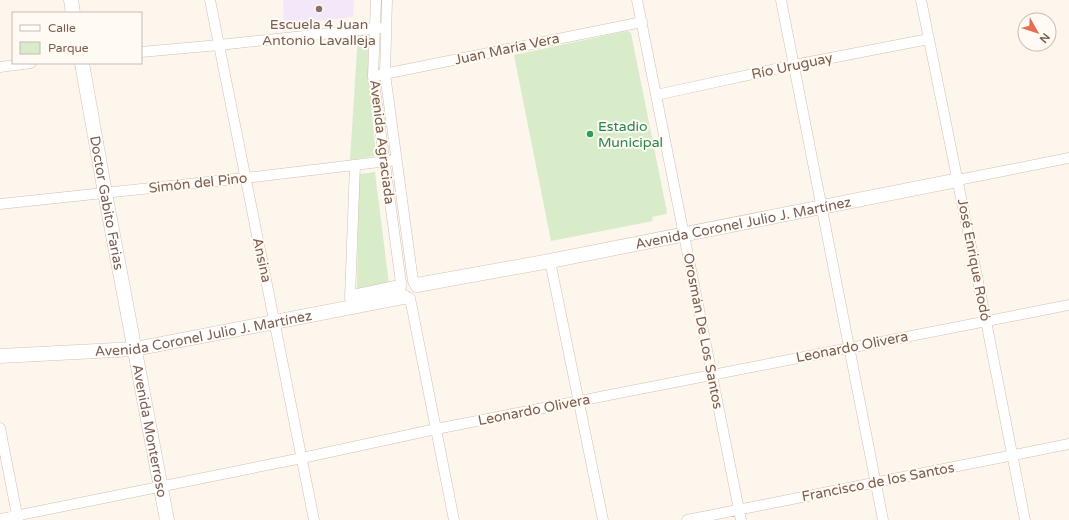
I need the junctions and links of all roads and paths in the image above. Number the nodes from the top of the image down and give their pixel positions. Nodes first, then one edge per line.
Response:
1 (71, 0) edge
2 (210, 0) edge
3 (376, 0) edge
4 (387, 0) edge
5 (637, 0) edge
6 (781, 0) edge
7 (921, 0) edge
8 (73, 12) edge
9 (642, 22) junction
10 (375, 28) junction
11 (386, 28) junction
12 (929, 39) junction
13 (219, 45) junction
14 (142, 52) edge
15 (23, 64) edge
16 (82, 64) edge
17 (794, 65) junction
18 (0, 67) edge
19 (385, 74) junction
20 (373, 76) junction
21 (656, 95) junction
22 (1069, 158) edge
23 (396, 160) junction
24 (384, 161) junction
25 (355, 165) junction
26 (245, 178) junction
27 (958, 180) junction
28 (105, 193) junction
29 (0, 204) edge
30 (823, 207) junction
31 (684, 234) junction
32 (550, 261) junction
33 (407, 288) junction
34 (350, 298) junction
35 (1069, 305) edge
36 (273, 318) junction
37 (986, 321) junction
38 (134, 345) junction
39 (850, 348) junction
40 (0, 349) edge
41 (0, 356) edge
42 (712, 375) junction
43 (578, 401) junction
44 (0, 428) edge
45 (436, 429) junction
46 (1069, 444) edge
47 (2, 449) edge
48 (1012, 455) junction
49 (302, 458) junction
50 (876, 482) junction
51 (160, 487) junction
52 (738, 509) junction
53 (18, 518) edge
54 (0, 519) edge
55 (167, 520) edge
56 (314, 520) edge
57 (454, 520) edge
58 (602, 520) edge
59 (687, 520) edge
60 (741, 520) edge
61 (883, 520) edge
62 (1025, 520) edge

1 - 8 street
2 - 13 street, Ansina
3 - 10 street, Avenida Agraciada
4 - 11 street, Avenida Agraciada
5 - 9 street, Orosmán De Los Santos
6 - 17 street
7 - 12 street, José Enrique Rodó
9 - 19 street, Juan María Vera
9 - 21 street, Orosmán De Los Santos
10 - 11 street
10 - 13 street
10 - 20 street, Avenida Agraciada
11 - 19 street, Avenida Agraciada
12 - 17 street, Río Uruguay
12 - 27 street, José Enrique Rodó
13 - 14 street
13 - 26 street, Ansina
15 - 18 street
16 - 28 street, Doctor Gabito Farias
17 - 21 street, Río Uruguay
17 - 30 street
19 - 20 street, Juan María Vera
19 - 23 street, Avenida Agraciada
20 - 24 street, Avenida Agraciada
21 - 31 street, Orosmán De Los Santos
22 - 27 street, Avenida Coronel Julio J. Martínez
23 - 24 street, Simón del Pino
23 - 33 street, Avenida Agraciada
24 - 25 street, Simón del Pino
24 - 33 street, Avenida Agraciada
25 - 26 street, Simón del Pino
25 - 34 street
26 - 28 street, Simón del Pino
26 - 36 street, Ansina
27 - 30 street, Avenida Coronel Julio J. Martínez
27 - 37 street, José Enrique Rodó
28 - 29 street, Simón del Pino
28 - 38 street, Doctor Gabito Farias
30 - 31 street, Avenida Coronel Julio J. Martínez
30 - 39 street
31 - 32 street, Avenida Coronel Julio J. Martínez
31 - 42 street, Orosmán De Los Santos
32 - 33 street, Avenida Coronel Julio J. Martínez
32 - 43 street
33 - 34 street, Avenida Coronel Julio J. Martínez
33 - 36 street, Avenida Coronel Julio J. Martínez
33 - 45 street
34 - 36 street, Avenida Coronel Julio J. Martínez
35 - 37 street, Leonardo Olivera
36 - 38 street, Avenida Coronel Julio J. Martínez
36 - 49 street, Ansina
37 - 39 street, Leonardo Olivera
37 - 48 street, José Enrique Rodó
38 - 40 street, Avenida Coronel Julio J. Martínez
38 - 41 street, Avenida Coronel Julio J. Martínez
38 - 51 street, Avenida Monterroso
39 - 42 street, Leonardo Olivera
39 - 50 street
42 - 43 street, Leonardo Olivera
42 - 52 street, Orosmán De Los Santos
43 - 45 street, Leonardo Olivera
43 - 58 street
44 - 47 street
45 - 49 street, Leonardo Olivera
45 - 57 street
46 - 48 street, Francisco de los Santos
47 - 53 street
48 - 50 street, Francisco de los Santos
48 - 62 street, José Enrique Rodó
49 - 51 street, Leonardo Olivera
49 - 56 street, Ansina
50 - 52 street, Francisco de los Santos
50 - 61 street
51 - 53 street, Leonardo Olivera
51 - 55 street, Avenida Monterroso
52 - 59 street, Francisco de los Santos
52 - 60 street, Orosmán De Los Santos
53 - 54 street, Leonardo Olivera

